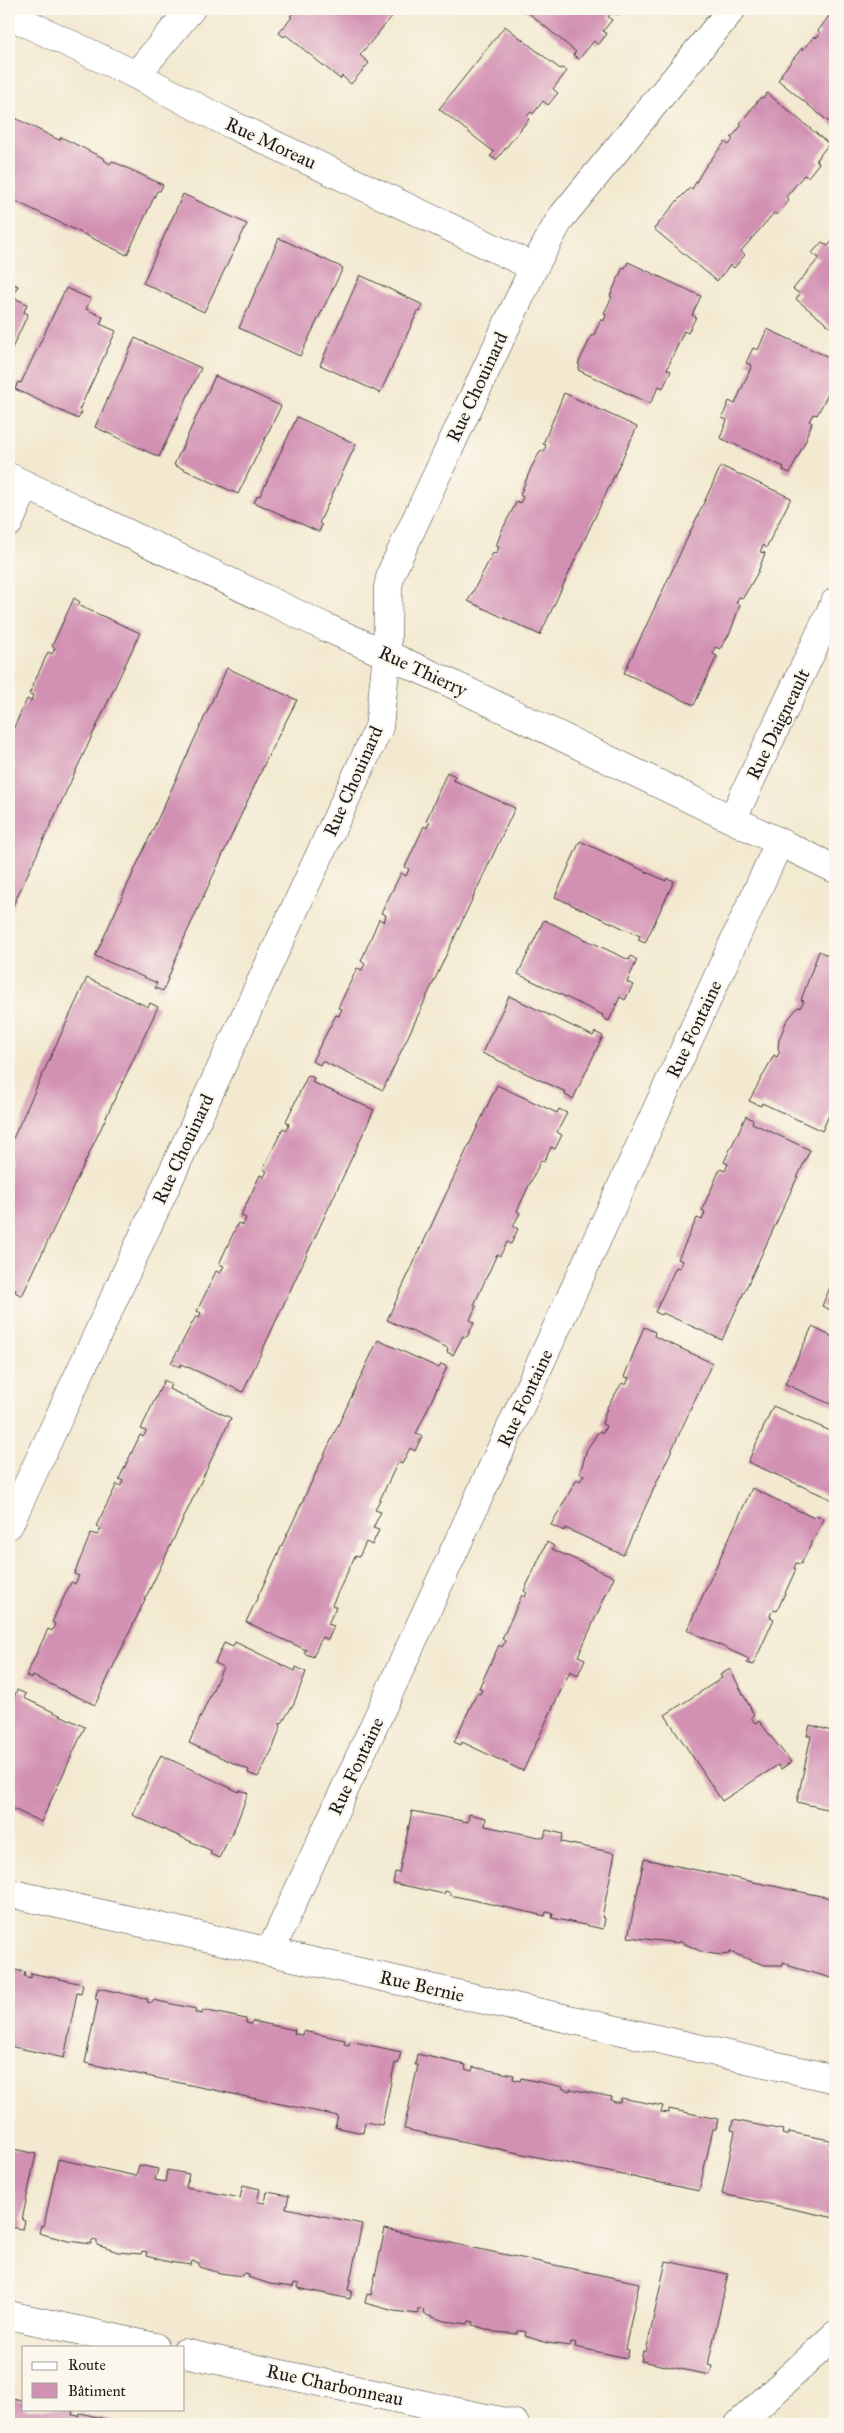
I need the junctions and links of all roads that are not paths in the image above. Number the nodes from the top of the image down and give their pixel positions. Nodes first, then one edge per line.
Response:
1 (191, 9) edge
2 (732, 9) edge
3 (9, 15) edge
4 (136, 74) junction
5 (534, 267) junction
6 (18, 481) edge
7 (9, 523) edge
8 (835, 602) edge
9 (387, 654) junction
10 (733, 818) junction
11 (779, 843) junction
12 (835, 869) edge
13 (9, 1525) edge
14 (9, 1893) edge
15 (270, 1952) junction
16 (835, 2079) edge
17 (9, 2315) edge
18 (835, 2335) edge
19 (150, 2346) edge
20 (185, 2353) edge
21 (515, 2424) edge
22 (739, 2424) edge

1 - 4 street
2 - 5 street, Rue Chouinard
3 - 4 street, Rue Moreau
4 - 5 street, Rue Moreau
5 - 9 street, Rue Chouinard
6 - 7 street
6 - 9 street, Rue Thierry
8 - 10 street, Rue Daigneault
9 - 10 street, Rue Thierry
9 - 13 street, Rue Chouinard
10 - 11 street, Rue Thierry
11 - 12 street, Rue Thierry
11 - 15 street, Rue Fontaine
14 - 15 street, Rue Bernie
15 - 16 street, Rue Bernie
17 - 19 street
18 - 22 street
20 - 21 street, Rue Charbonneau

